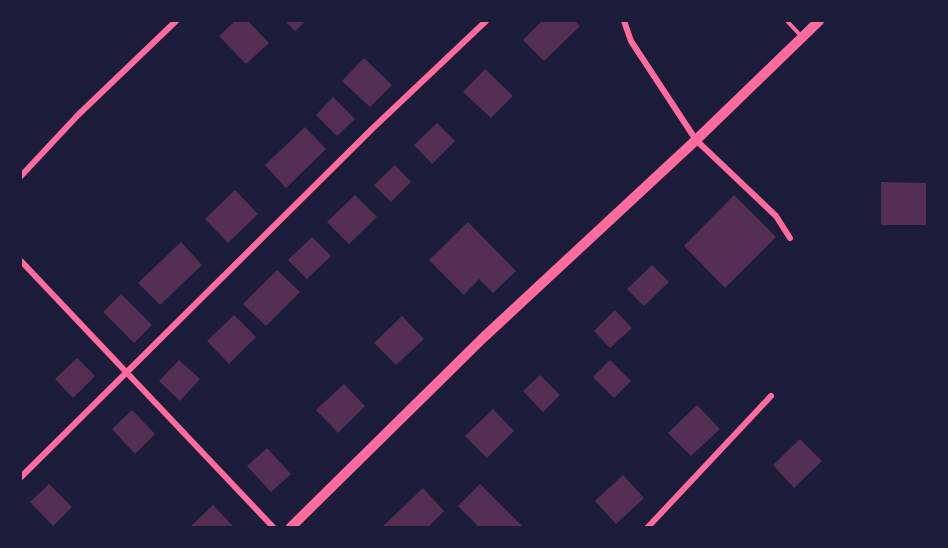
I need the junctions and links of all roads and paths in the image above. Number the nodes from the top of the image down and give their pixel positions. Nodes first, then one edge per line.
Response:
1 (176, 21) edge
2 (486, 21) edge
3 (624, 21) edge
4 (787, 21) edge
5 (819, 21) edge
6 (803, 37) junction
7 (696, 140) junction
8 (21, 176) edge
9 (790, 238) dead end
10 (21, 261) edge
11 (128, 374) junction
12 (771, 396) dead end
13 (21, 477) edge
14 (273, 527) edge
15 (291, 527) edge
16 (648, 527) edge

1 - 8 street
2 - 11 street
3 - 7 street
4 - 6 lane
5 - 6 street
6 - 7 street
7 - 9 street
7 - 15 street
10 - 11 street
11 - 13 street
11 - 14 street
12 - 16 street

